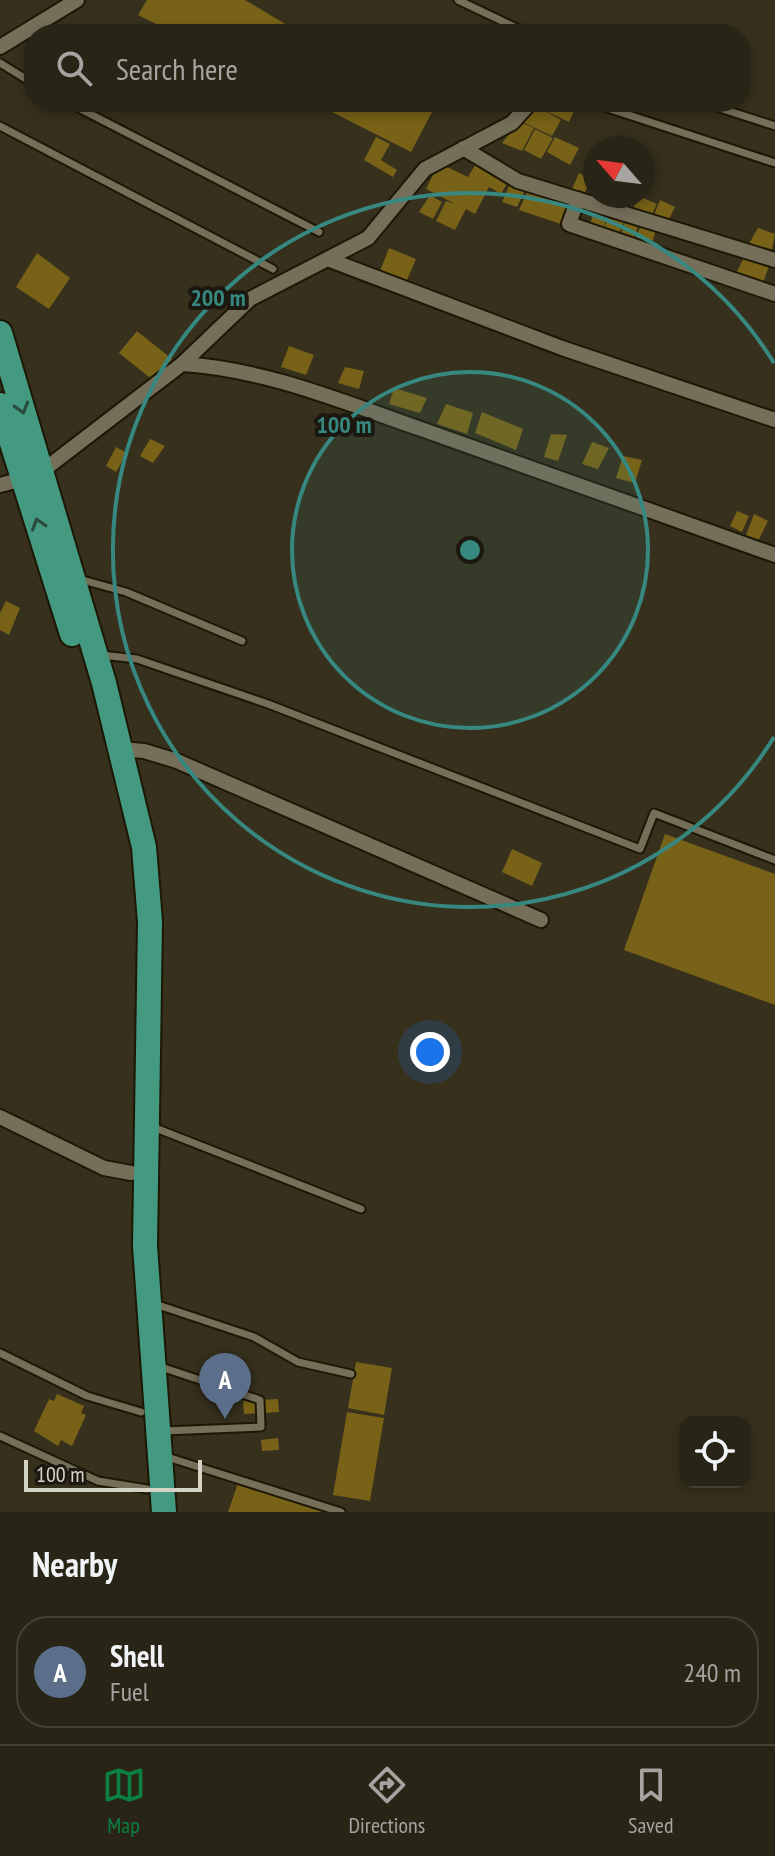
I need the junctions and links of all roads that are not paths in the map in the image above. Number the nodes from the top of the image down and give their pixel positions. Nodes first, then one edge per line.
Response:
1 (77, 0) edge
2 (458, 0) edge
3 (38, 24) edge
4 (508, 24) edge
5 (24, 32) edge
6 (0, 47) edge
7 (0, 63) edge
8 (24, 78) edge
9 (86, 112) edge
10 (522, 112) edge
11 (619, 112) edge
12 (732, 112) edge
13 (0, 126) edge
14 (775, 126) edge
15 (463, 148) junction
16 (775, 163) edge
17 (578, 199) junction
18 (319, 232) dead end
19 (330, 260) junction
20 (775, 260) edge
21 (273, 269) dead end
22 (775, 294) edge
23 (0, 333) edge
24 (182, 364) junction
25 (0, 405) edge
26 (775, 420) edge
27 (6, 438) edge
28 (21, 478) edge
29 (775, 555) edge
30 (73, 578) junction
31 (242, 641) dead end
32 (95, 654) junction
33 (120, 749) junction
34 (775, 860) edge
35 (541, 920) dead end
36 (0, 1117) edge
37 (147, 1125) junction
38 (131, 1173) junction
39 (361, 1209) dead end
40 (149, 1302) junction
41 (0, 1353) edge
42 (153, 1365) junction
43 (351, 1374) dead end
44 (141, 1412) junction
45 (0, 1436) edge
46 (159, 1443) junction
47 (148, 1500) edge
48 (164, 1512) edge
49 (341, 1512) edge

1 - 3 street
2 - 4 lane
5 - 6 street
7 - 8 lane
9 - 18 lane
10 - 15 street
11 - 16 lane
12 - 14 lane
13 - 21 lane
15 - 17 street
15 - 19 street
17 - 20 street
17 - 22 street
19 - 24 street
19 - 26 street
23 -> 28 highway
24 - 28 street
24 - 29 street
25 - 27 highway
27 - 28 highway
28 - 30 highway
38 -> 28 highway
30 - 31 lane
30 - 32 highway
32 - 33 highway
32 - 34 lane
33 - 35 street
33 - 37 highway
36 - 38 street
37 - 39 lane
37 - 40 highway
38 - 44 highway
40 - 42 highway
40 - 43 lane
41 - 44 lane
42 - 46 highway
42 - 46 lane
44 - 47 highway
45 - 47 lane
46 - 48 highway
46 - 49 lane

